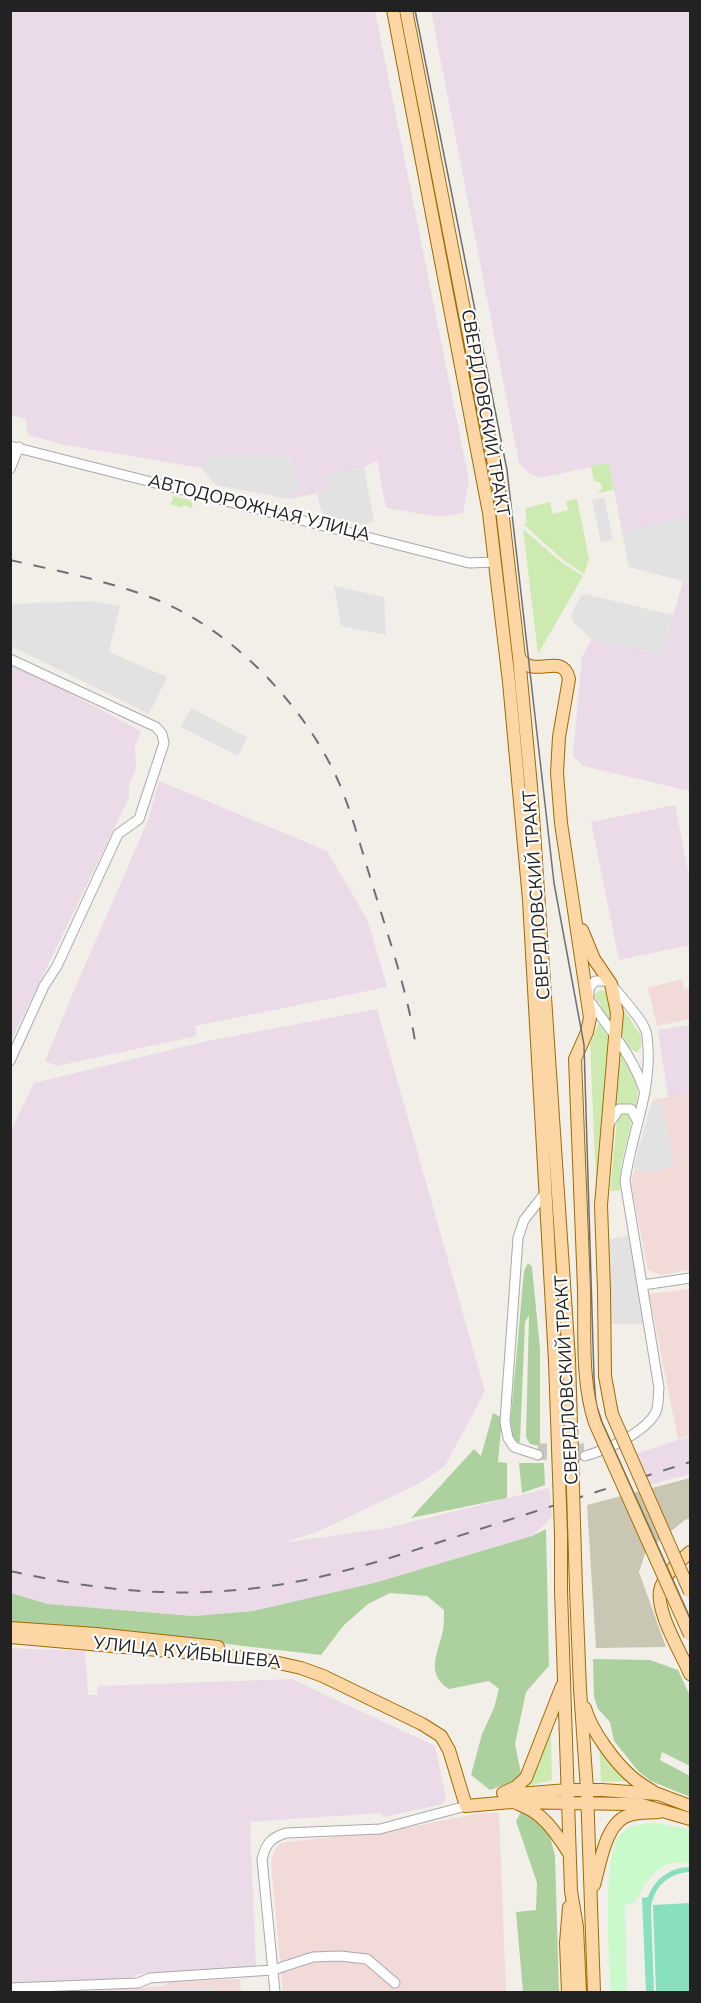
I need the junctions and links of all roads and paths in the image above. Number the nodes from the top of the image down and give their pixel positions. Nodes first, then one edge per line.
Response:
1 (393, 10) edge
2 (406, 10) edge
3 (15, 447) edge
4 (10, 469) edge
5 (508, 561) junction
6 (495, 562) junction
7 (519, 657) junction
8 (10, 659) edge
9 (533, 668) junction
10 (522, 690) junction
11 (573, 903) junction
12 (611, 984) junction
13 (589, 1000) junction
14 (647, 1040) junction
15 (619, 1042) junction
16 (10, 1061) edge
17 (645, 1093) junction
18 (638, 1122) junction
19 (608, 1126) junction
20 (546, 1192) junction
21 (690, 1278) edge
22 (643, 1285) junction
23 (538, 1451) tunnel mouth
24 (585, 1452) tunnel mouth
25 (690, 1552) edge
26 (690, 1592) edge
27 (10, 1628) edge
28 (690, 1635) edge
29 (10, 1637) edge
30 (168, 1647) junction
31 (690, 1674) edge
32 (565, 1678) junction
33 (580, 1689) junction
34 (568, 1790) junction
35 (658, 1794) junction
36 (497, 1796) junction
37 (587, 1796) junction
38 (511, 1802) junction
39 (468, 1803) junction
40 (568, 1803) junction
41 (690, 1806) edge
42 (667, 1812) junction
43 (690, 1820) edge
44 (570, 1854) junction
45 (571, 1891) junction
46 (592, 1895) junction
47 (273, 1970) junction
48 (395, 1983) dead end
49 (10, 1988) edge
50 (275, 1992) edge
51 (567, 1992) edge
52 (580, 1992) edge
53 (594, 1992) edge

1 - 6 main road, СВЕРДЛОВСКИЙ ТРАКТ
2 - 5 main road, СВЕРДЛОВСКИЙ ТРАКТ
3 - 4 street
3 - 6 street, АВТОДОРОЖНАЯ УЛИЦА
5 - 6 main road, АВТОДОРОЖНАЯ УЛИЦА
5 - 7 main road, СВЕРДЛОВСКИЙ ТРАКТ
6 - 20 main road, СВЕРДЛОВСКИЙ ТРАКТ
7 - 9 main road
7 - 10 main road, СВЕРДЛОВСКИЙ ТРАКТ
8 - 16 street
9 - 10 main road
9 - 11 main road
10 - 33 main road, СВЕРДЛОВСКИЙ ТРАКТ, bridge
11 - 12 main road
11 - 13 main road
12 - 13 street
12 - 14 street
12 - 15 main road
13 - 15 street
13 - 28 main road, bridge
14 - 15 street
14 - 17 street
15 - 17 street
15 - 19 main road
17 - 18 street
18 - 19 street
18 - 22 street
19 - 26 main road, bridge
20 - 23 street
20 - 32 main road, СВЕРДЛОВСКИЙ ТРАКТ, bridge
21 - 22 street
22 - 24 street
25 - 31 main road
27 - 30 main road, УЛИЦА КУЙБЫШЕВА
29 - 30 main road, УЛИЦА КУЙБЫШЕВА
30 - 39 main road, УЛИЦА КУЙБЫШЕВА
32 - 34 main road, СВЕРДЛОВСКИЙ ТРАКТ
32 - 36 main road
33 - 35 main road
33 - 37 main road, СВЕРДЛОВСКИЙ ТРАКТ
34 - 36 main road
34 - 37 main road
34 - 40 main road, СВЕРДЛОВСКИЙ ТРАКТ
35 - 37 main road
35 - 41 main road
36 - 39 main road
37 - 40 main road
37 - 42 main road
37 - 46 main road, СВЕРДЛОВСКИЙ ТРАКТ
38 - 39 main road
38 - 40 main road
38 - 44 main road
39 - 47 street
40 - 44 main road, СВЕРДЛОВСКИЙ ТРАКТ
42 - 43 main road
42 - 46 main road
44 - 45 main road, СВЕРДЛОВСКИЙ ТРАКТ
45 - 51 main road
45 - 52 main road
46 - 53 main road
47 - 48 street
47 - 49 street
47 - 50 street

